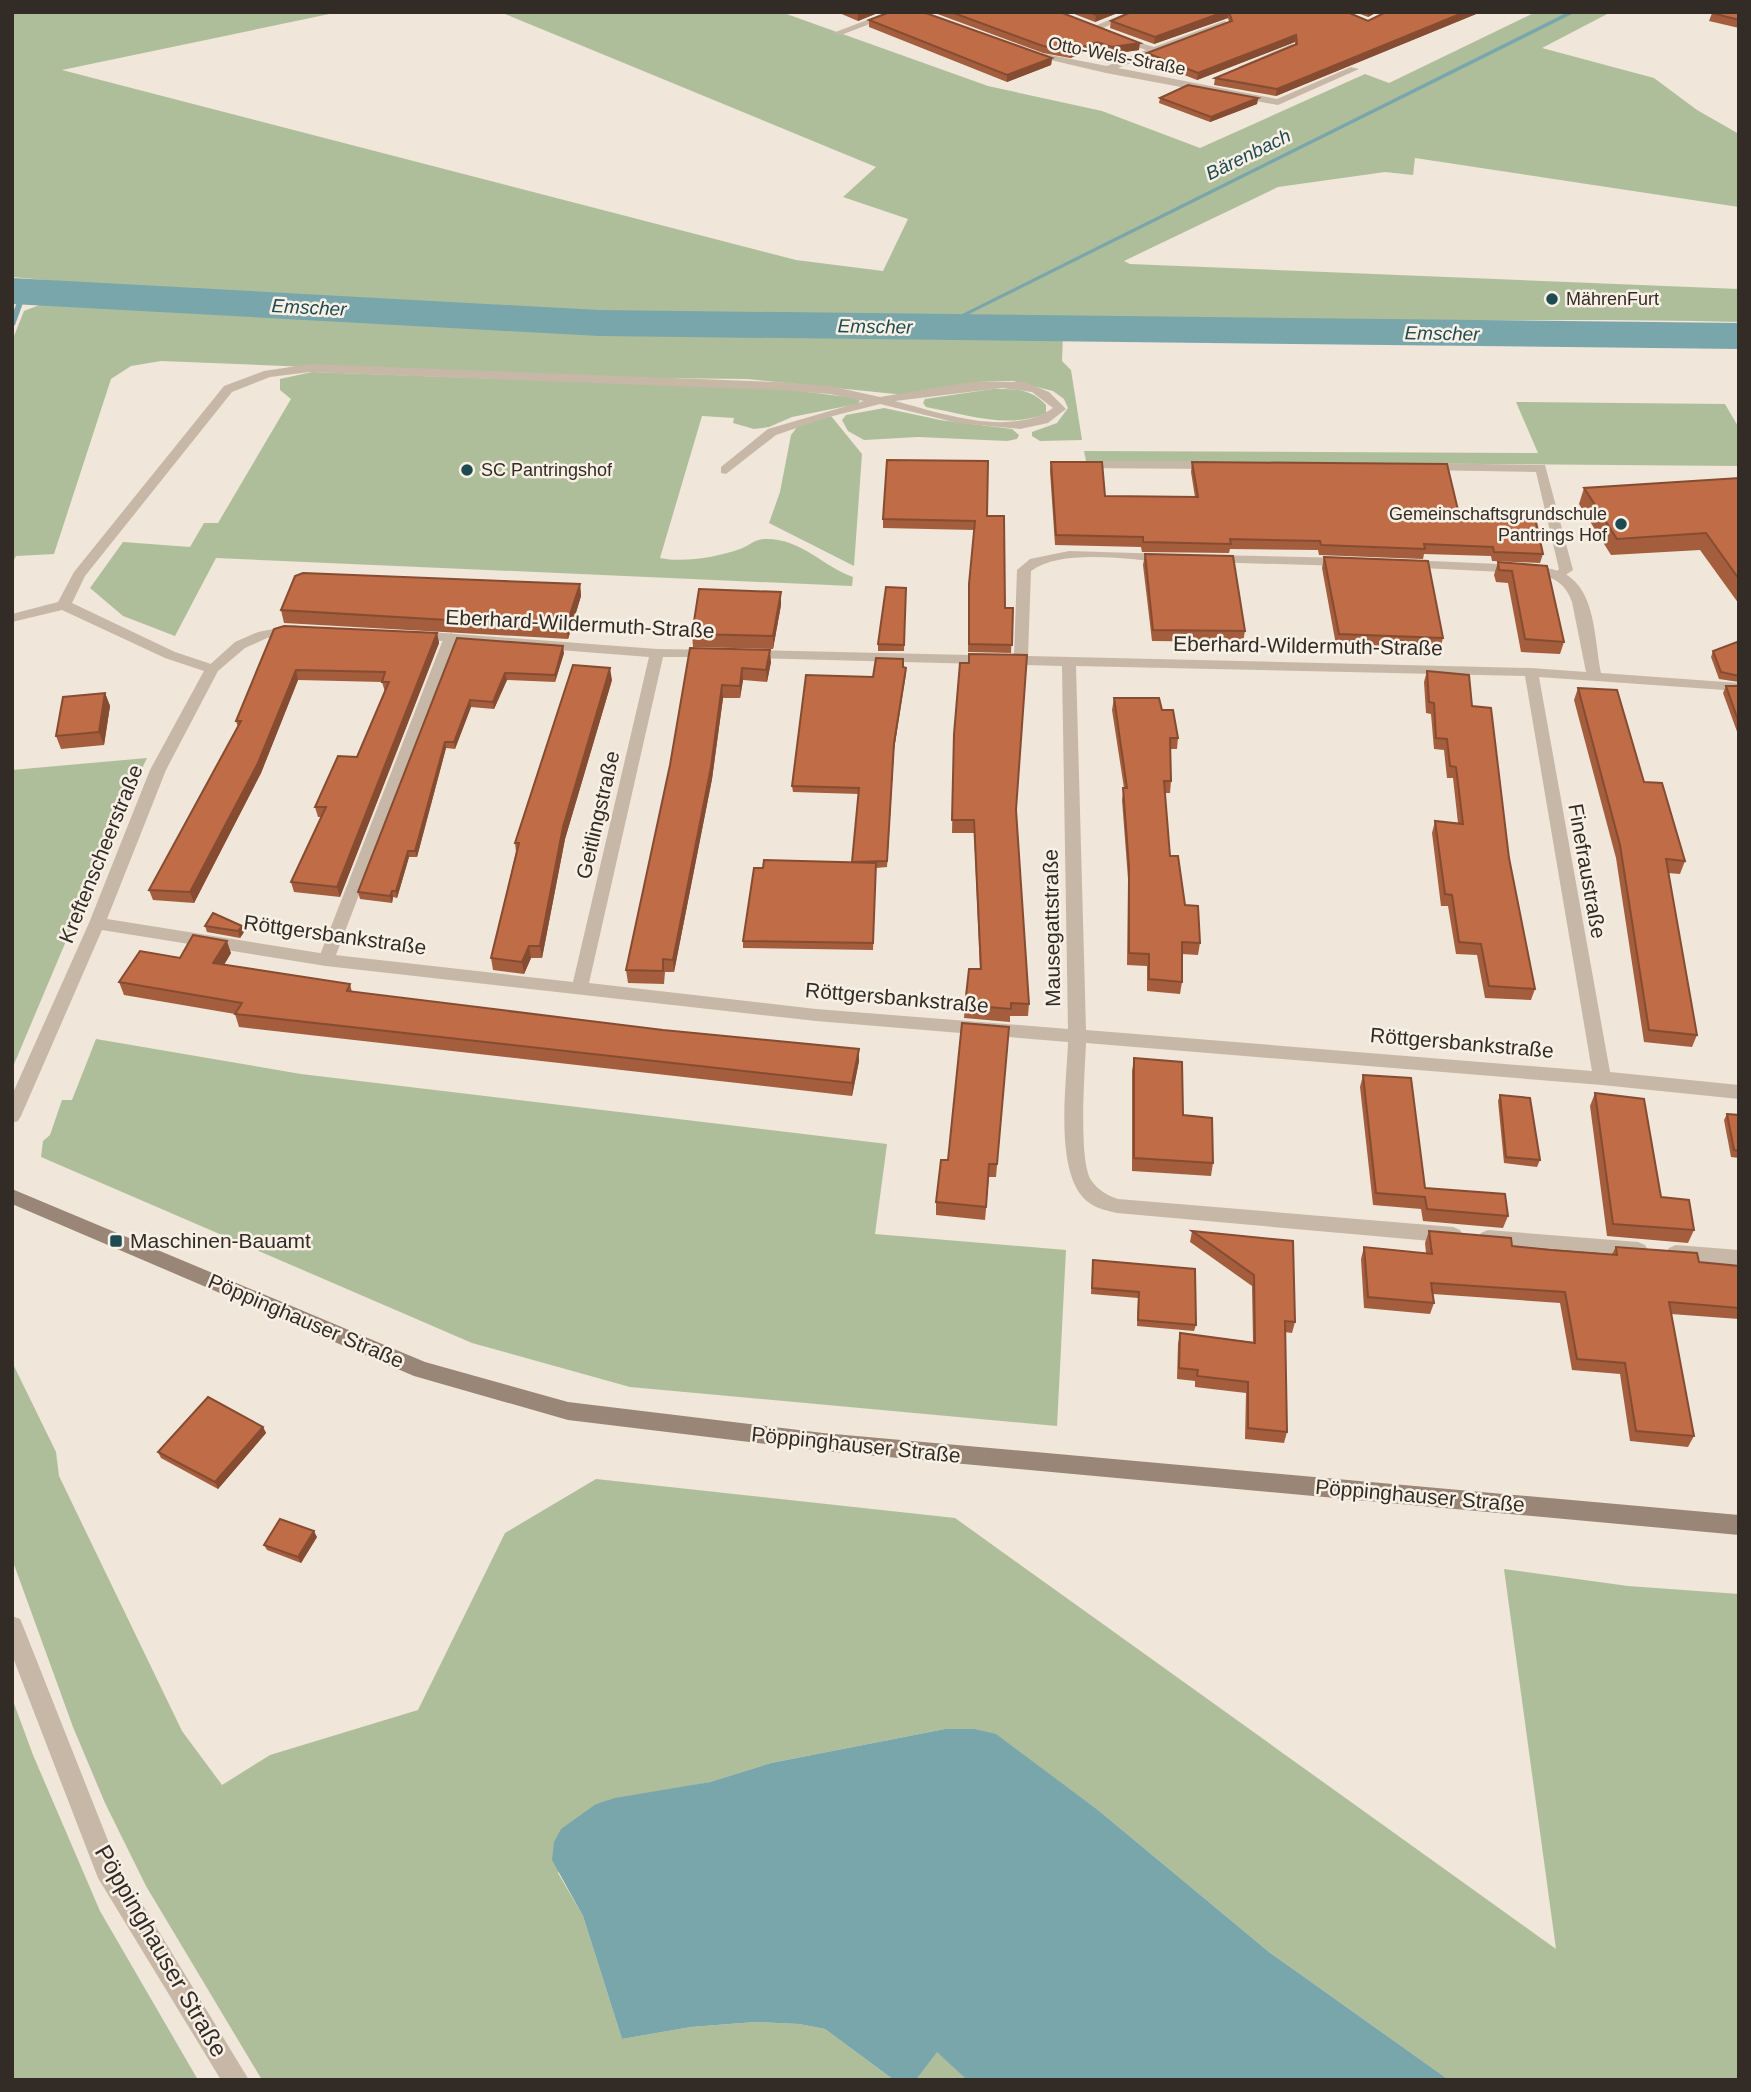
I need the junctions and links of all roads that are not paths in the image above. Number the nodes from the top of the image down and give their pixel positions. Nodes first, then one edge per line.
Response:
1 (897, 12) edge
2 (1137, 12) edge
3 (1227, 23) edge
4 (1084, 24) edge
5 (1094, 28) junction
6 (838, 33) dead end
7 (1292, 47) edge
8 (1015, 49) edge
9 (1154, 50) junction
10 (1354, 69) edge
11 (1106, 70) junction
12 (1231, 72) edge
13 (1218, 77) edge
14 (1194, 87) junction
15 (883, 401) junction
16 (1082, 464) edge
17 (1226, 465) edge
18 (1416, 467) edge
19 (726, 470) dead end
20 (1362, 562) edge
21 (1390, 564) edge
22 (1558, 576) junction
23 (64, 605) junction
24 (12, 618) edge
25 (314, 629) edge
26 (396, 634) edge
27 (451, 637) junction
28 (657, 653) junction
29 (1021, 659) junction
30 (1069, 660) junction
31 (212, 669) junction
32 (1531, 672) junction
33 (1594, 677) junction
34 (1739, 687) edge
35 (97, 923) junction
36 (326, 960) junction
37 (580, 987) junction
38 (1077, 1035) junction
39 (1602, 1077) junction
40 (1739, 1092) edge
41 (12, 1116) edge
42 (12, 1196) edge
43 (1739, 1258) edge
44 (1739, 1525) edge
45 (12, 1626) edge
46 (236, 2080) edge

1 - 6 street
2 - 5 street
3 - 9 street
4 - 5 street
5 - 9 street
7 - 12 street
8 - 11 street, Otto-Wels-Straße
9 - 11 street
10 - 14 street, Otto-Wels-Straße
11 - 14 street, Otto-Wels-Straße
13 - 14 street, Otto-Wels-Straße
15 - 15 street
15 - 19 street
15 - 23 street
16 - 17 street
18 - 22 street
20 - 29 street
21 - 22 street
22 - 33 street
23 - 24 street
23 - 31 street
25 - 31 street, Kreftenscheerstraße
26 - 27 street, Eberhard-Wildermuth-Straße
27 - 28 street, Eberhard-Wildermuth-Straße
27 - 36 street
28 - 29 street, Eberhard-Wildermuth-Straße
28 - 37 street, Geitlingstraße
29 - 30 street, Eberhard-Wildermuth-Straße
30 - 32 street, Eberhard-Wildermuth-Straße
30 - 38 street, Mausegattstraße
31 - 35 street, Kreftenscheerstraße
32 - 33 street, Eberhard-Wildermuth-Straße
32 - 39 street, Finefraustraße
33 - 34 street, Eberhard-Wildermuth-Straße
35 - 36 street, Röttgersbankstraße
35 - 41 street, Kreftenscheerstraße
36 - 37 street, Röttgersbankstraße
37 - 38 street, Röttgersbankstraße
38 - 39 street, Röttgersbankstraße
38 - 43 street, Mausegattstraße
39 - 40 street, Röttgersbankstraße
42 - 44 main road, Pöppinghauser Straße
45 - 46 street, Pöppinghauser Straße

